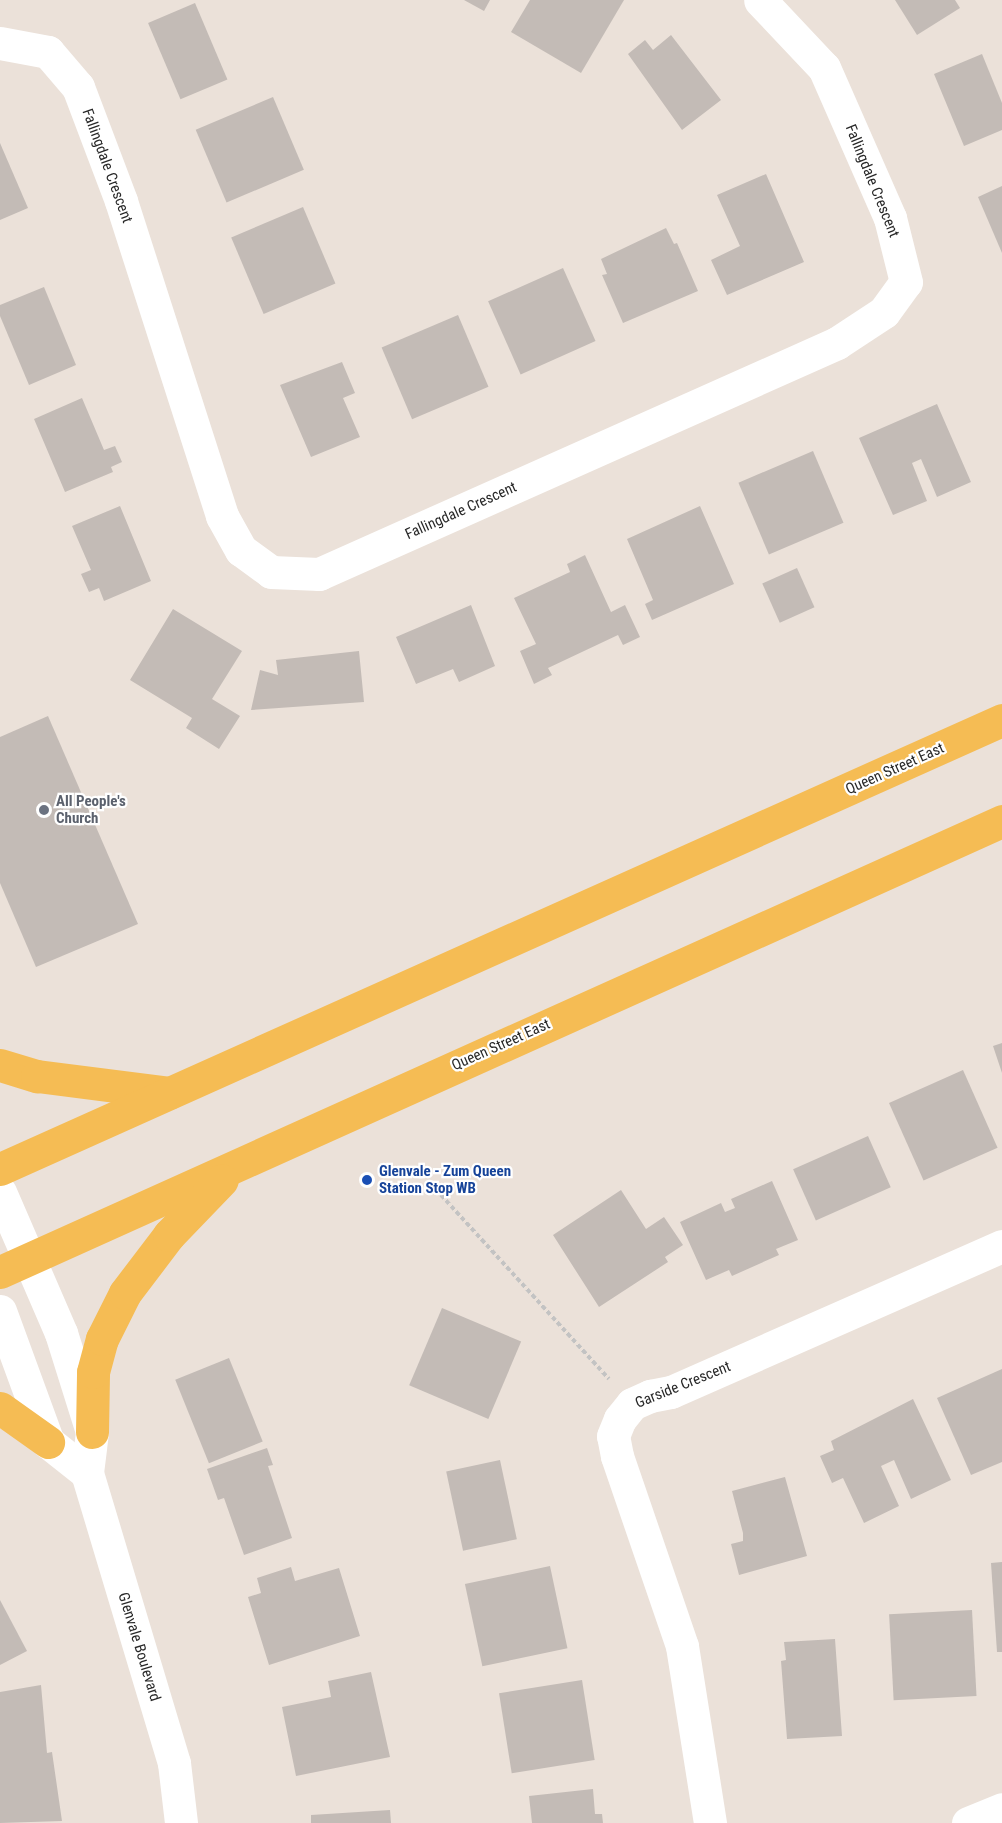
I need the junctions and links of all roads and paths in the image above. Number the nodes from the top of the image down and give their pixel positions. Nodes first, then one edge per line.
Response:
1 (760, 0) edge
2 (0, 43) edge
3 (1002, 720) edge
4 (1002, 821) edge
5 (0, 1065) edge
6 (169, 1093) junction
7 (244, 1162) junction
8 (0, 1169) edge
9 (0, 1192) edge
10 (441, 1195) dead end
11 (1002, 1246) edge
12 (14, 1266) edge
13 (0, 1311) edge
14 (632, 1404) junction
15 (0, 1408) edge
16 (92, 1432) junction
17 (48, 1442) junction
18 (87, 1473) junction
19 (1002, 1809) edge
20 (181, 1823) edge
21 (710, 1823) edge
22 (968, 1823) edge

1 - 2 street, Fallingdale Crescent
3 - 6 main road, Queen Street East
4 - 7 main road, Queen Street East
5 - 6 main road
6 - 8 main road, Queen Street East
7 - 12 main road, Queen Street East
7 - 16 main road
9 - 12 street, Glenvale Boulevard
10 - 14 path
11 - 14 street, Garside Crescent
12 - 16 street, Glenvale Boulevard
13 - 17 street
14 - 21 street, Garside Crescent
15 - 17 main road
16 - 18 street, Glenvale Boulevard
17 - 18 street
18 - 20 street, Glenvale Boulevard
19 - 22 street

